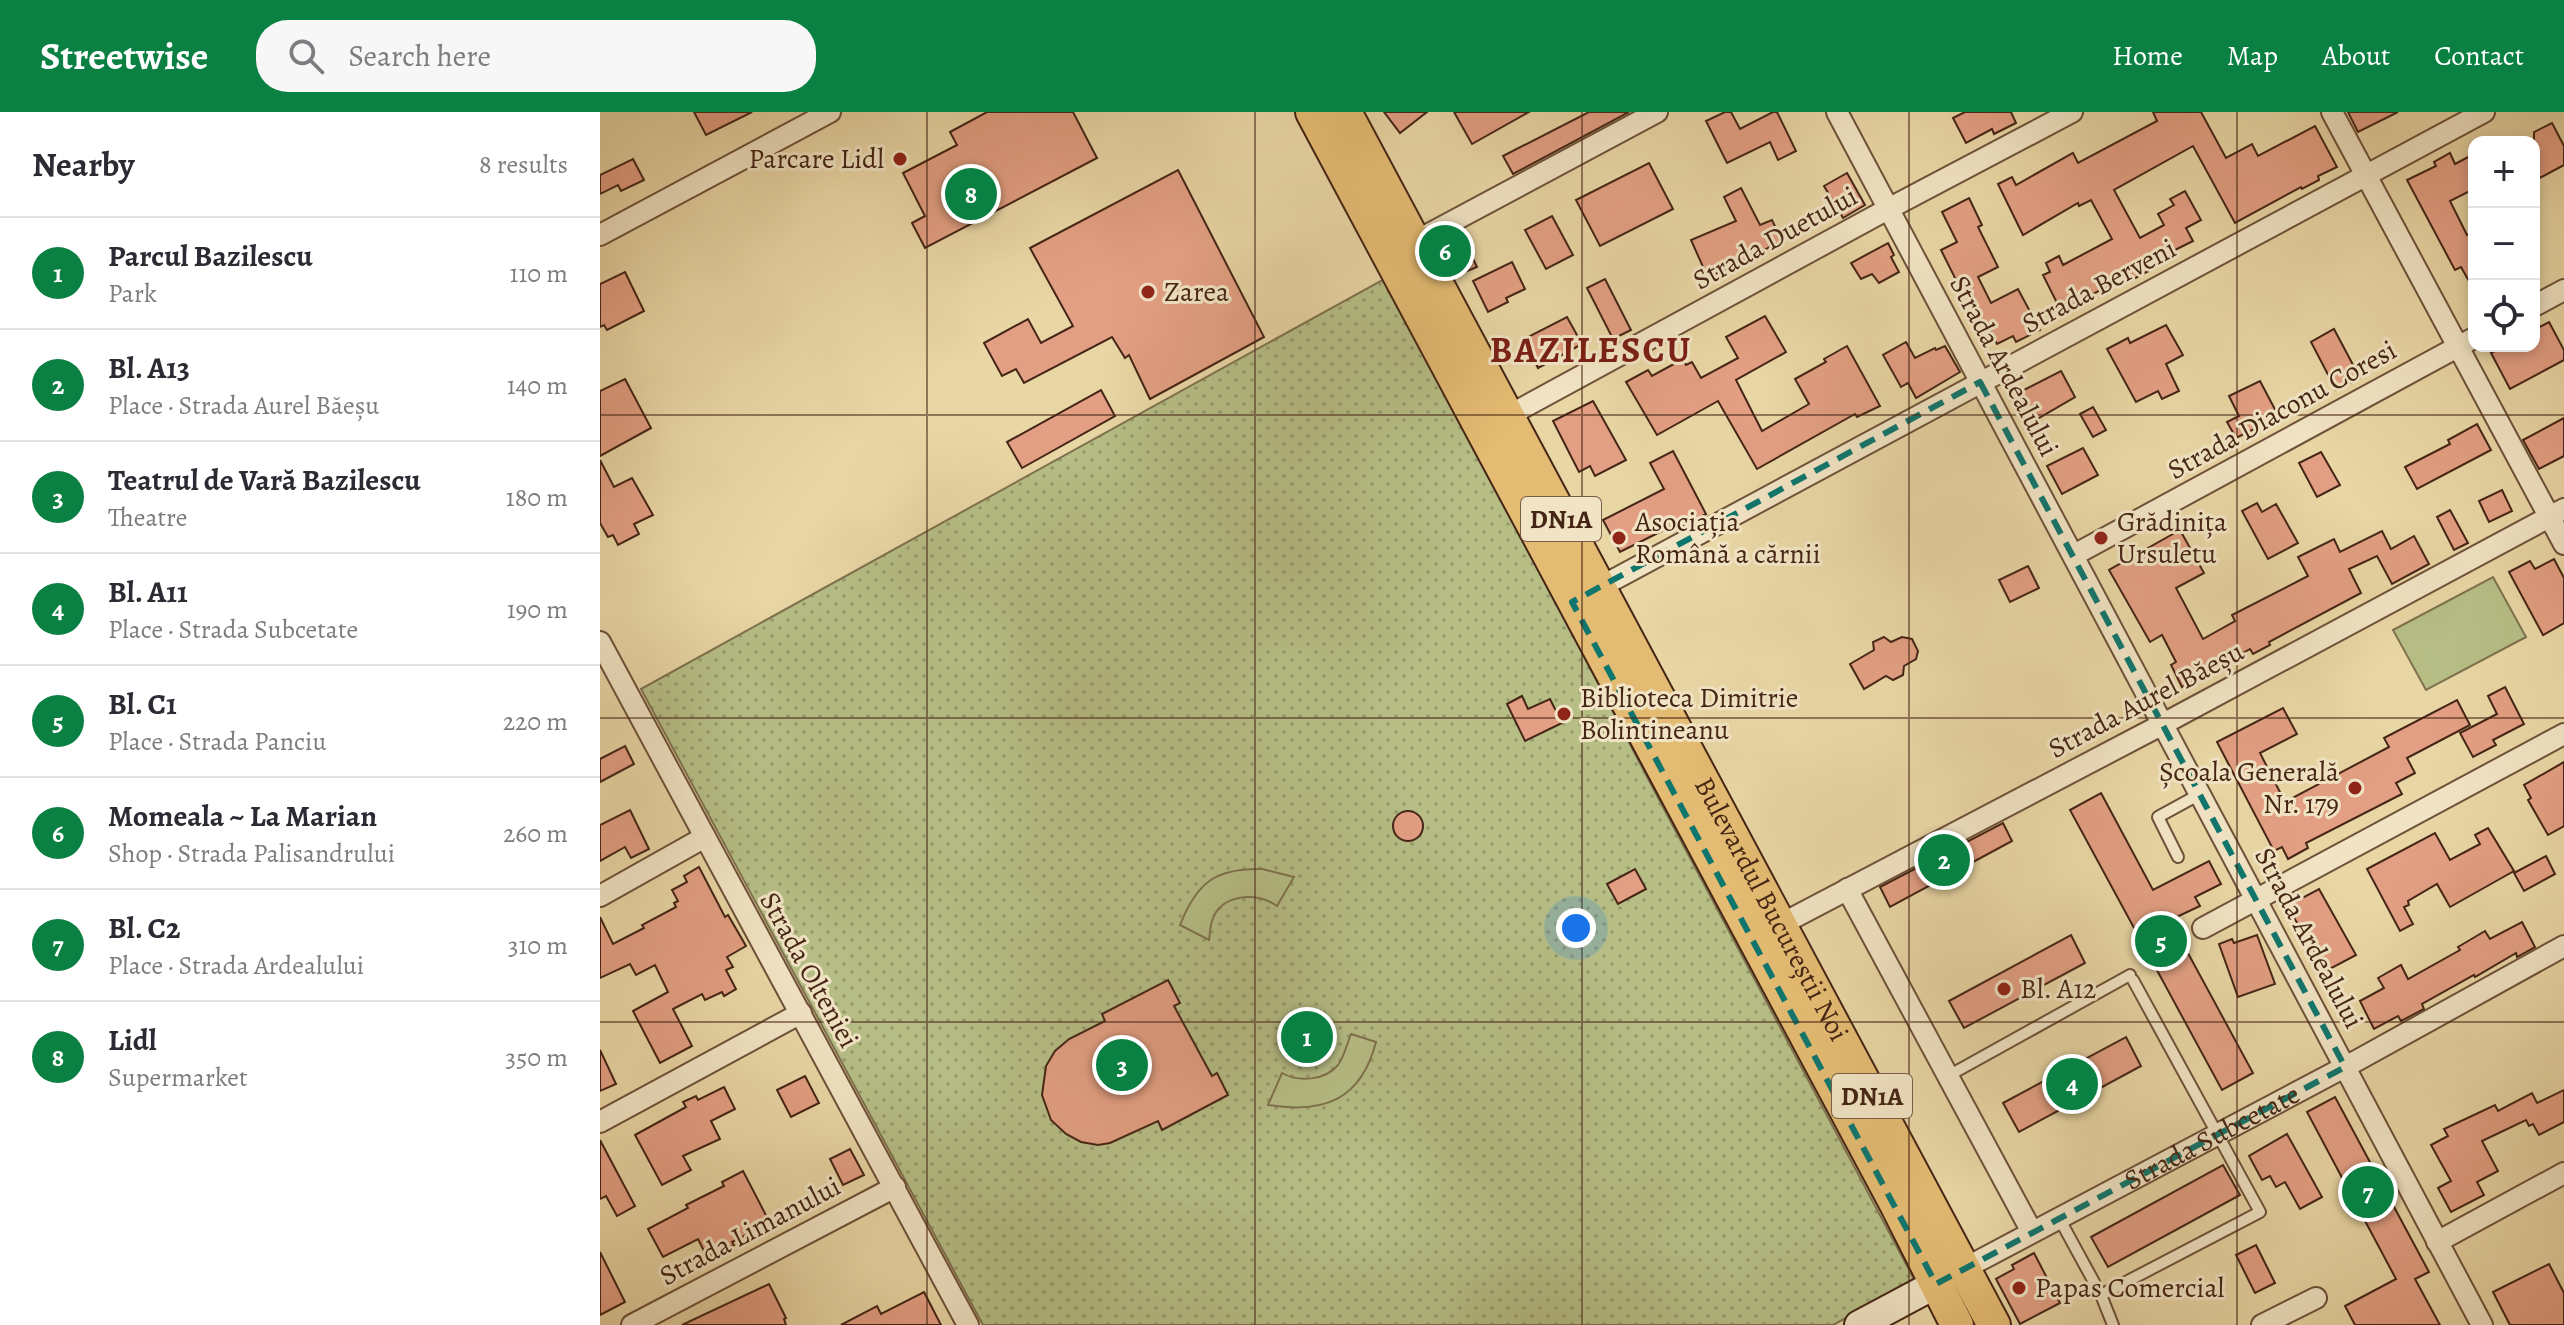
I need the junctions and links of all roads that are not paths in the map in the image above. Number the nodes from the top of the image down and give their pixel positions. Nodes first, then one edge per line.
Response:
1 (1312, 112) edge
2 (1345, 112) edge
3 (1657, 112) edge
4 (1837, 112) edge
5 (2072, 112) edge
6 (2332, 112) edge
7 (2484, 112) edge
8 (819, 115) edge
9 (2366, 176) junction
10 (1888, 209) junction
11 (600, 235) edge
12 (1414, 242) junction
13 (2564, 290) edge
14 (2540, 303) edge
15 (2466, 342) edge
16 (1980, 382) junction
17 (1506, 417) junction
18 (2557, 513) edge
19 (2564, 544) edge
20 (2074, 555) junction
21 (1586, 595) junction
22 (600, 642) edge
23 (606, 669) edge
24 (2163, 724) junction
25 (2564, 734) edge
26 (2200, 794) junction
27 (705, 837) junction
28 (2178, 857) dead end
29 (1847, 889) junction
30 (600, 896) edge
31 (2257, 899) junction
32 (2203, 928) dead end
33 (1767, 932) junction
34 (2564, 946) edge
35 (801, 1013) junction
36 (2345, 1067) junction
37 (1948, 1076) junction
38 (600, 1122) edge
39 (2218, 1134) junction
40 (2564, 1173) edge
41 (895, 1187) junction
42 (2059, 1218) junction
43 (2032, 1232) junction
44 (2437, 1242) junction
45 (1964, 1268) junction
46 (1936, 1284) junction
47 (2101, 1295) junction
48 (2316, 1298) dead end
49 (632, 1325) edge
50 (968, 1325) edge
51 (1859, 1325) edge
52 (1957, 1325) edge
53 (1994, 1325) edge
54 (2113, 1325) edge
55 (2262, 1325) edge
56 (2482, 1325) edge

1 - 21 main road, Bulevardul Bucureștii Noi / DN1A
2 - 12 main road, Bulevardul Bucureștii Noi / DN1A
3 - 12 street
4 - 10 street, Strada Ardealului
5 - 10 street, Strada Duetului
6 - 9 street
7 - 9 street, Strada Berveni
8 - 11 street
9 - 15 street
9 - 16 street, Strada Berveni
10 - 16 street, Strada Ardealului
10 - 17 street, Strada Duetului
12 - 17 main road, Bulevardul Bucureștii Noi / DN1A
13 - 14 street
15 - 18 street
15 - 20 street, Strada Diaconu Coresi
16 - 20 street, Strada Ardealului
16 - 21 street, Strada Berveni
17 - 21 main road, Bulevardul Bucureștii Noi / DN1A
18 - 19 street
18 - 24 street, Strada Aurel Băeșu
20 - 24 street, Strada Ardealului
21 - 33 main road, Bulevardul Bucureștii Noi / DN1A
22 - 23 street, Strada Olteniei
23 - 27 street, Strada Olteniei
24 - 26 street, Strada Ardealului
24 - 29 street, Strada Aurel Băeșu
25 - 31 street
26 - 28 lane
26 - 31 street, Strada Ardealului
27 - 30 street
27 - 35 street, Strada Olteniei
29 - 33 street, Strada Aurel Băeșu
29 - 37 street
31 - 32 street
31 - 36 street, Strada Ardealului
33 - 45 main road, Bulevardul Bucureștii Noi / DN1A
33 - 46 main road, Bulevardul Bucureștii Noi / DN1A
34 - 36 street, Strada Subcetate
35 - 38 street
35 - 41 street, Strada Olteniei
36 - 39 street, Strada Subcetate
36 - 44 street, Strada Ardealului
37 - 39 lane
37 - 43 street
39 - 42 street, Strada Subcetate
39 - 47 lane
40 - 44 street
41 - 49 street, Strada Limanului
41 - 50 street, Strada Olteniei
42 - 43 street, Strada Subcetate
42 - 47 lane
43 - 45 street, Strada Subcetate
44 - 56 street, Strada Ardealului
45 - 46 street, Strada Subcetate
45 - 53 main road, Bulevardul Bucureștii Noi / DN1A
46 - 51 street, Strada Subcetate
46 - 52 main road, Bulevardul Bucureștii Noi / DN1A
47 - 54 lane
48 - 55 street

